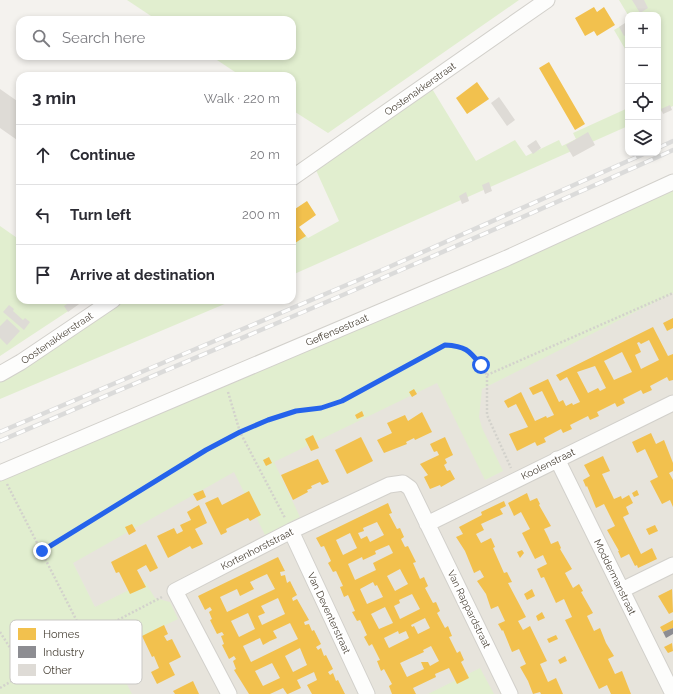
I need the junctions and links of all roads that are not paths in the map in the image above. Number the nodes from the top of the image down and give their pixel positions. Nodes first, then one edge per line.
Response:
1 (547, 0) edge
2 (296, 175) edge
3 (673, 182) edge
4 (107, 304) edge
5 (0, 374) edge
6 (672, 407) edge
7 (558, 459) junction
8 (1, 473) edge
9 (427, 524) junction
10 (291, 531) junction
11 (673, 565) edge
12 (622, 590) junction
13 (229, 694) edge
14 (367, 694) edge
15 (510, 694) edge
16 (672, 694) edge

1 - 2 street, Oostenakkerstraat
3 - 8 street, Geffensestraat
4 - 5 street, Oostenakkerstraat
6 - 7 street, Koolenstraat
7 - 9 street, Koolenstraat
7 - 12 street, Moddermanstraat
9 - 10 street, Kortenhorststraat
9 - 15 street, Van Rappardstraat
10 - 13 street, Kortenhorststraat
10 - 14 street, Van Deventerstraat
11 - 12 street
12 - 16 street, Moddermanstraat

